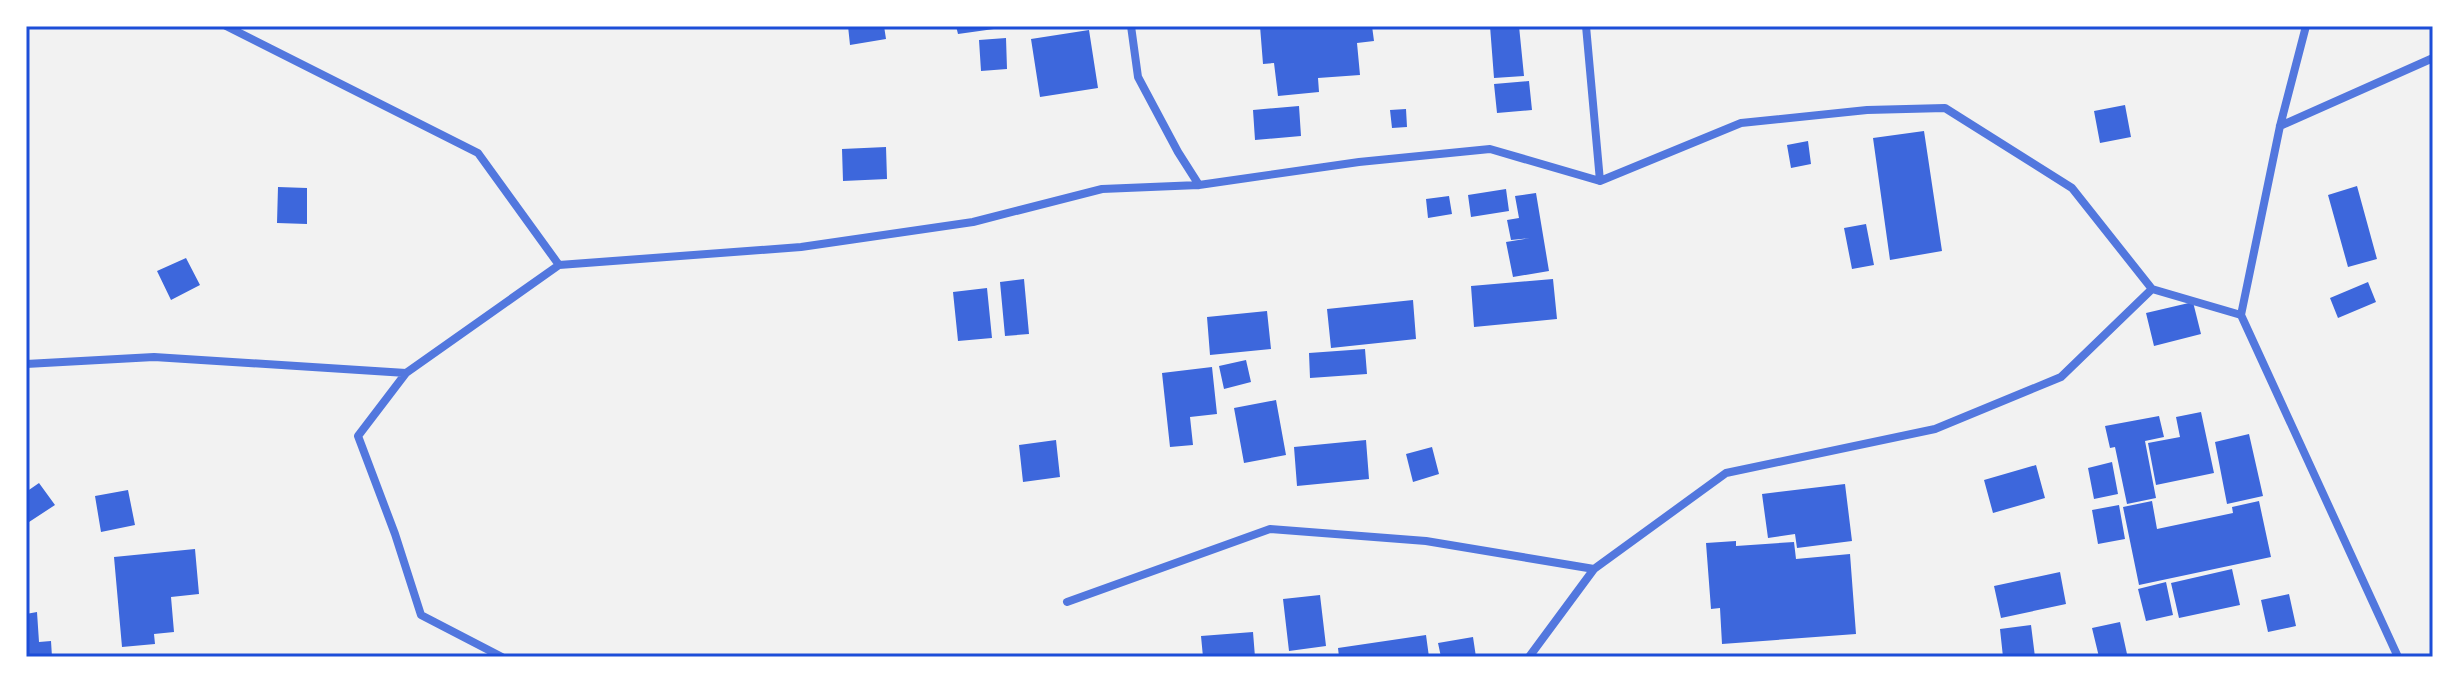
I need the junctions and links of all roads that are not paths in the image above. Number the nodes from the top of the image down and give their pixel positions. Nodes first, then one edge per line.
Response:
1 (226, 26) edge
2 (1131, 26) edge
3 (1586, 26) edge
4 (2306, 26) edge
5 (2433, 58) edge
6 (2280, 126) junction
7 (1600, 181) junction
8 (1199, 185) junction
9 (559, 265) junction
10 (2152, 289) junction
11 (2241, 315) junction
12 (26, 364) edge
13 (406, 373) junction
14 (1594, 569) junction
15 (1067, 602) dead end
16 (502, 657) edge
17 (1529, 657) edge
18 (2398, 657) edge

1 - 9 street
2 - 8 street
3 - 7 street
4 - 6 street
5 - 6 street
6 - 11 street
7 - 8 street
7 - 10 street
8 - 9 street
9 - 13 street
10 - 11 street
10 - 14 street
11 - 18 street
12 - 13 street
13 - 16 street
14 - 15 street
14 - 17 street

